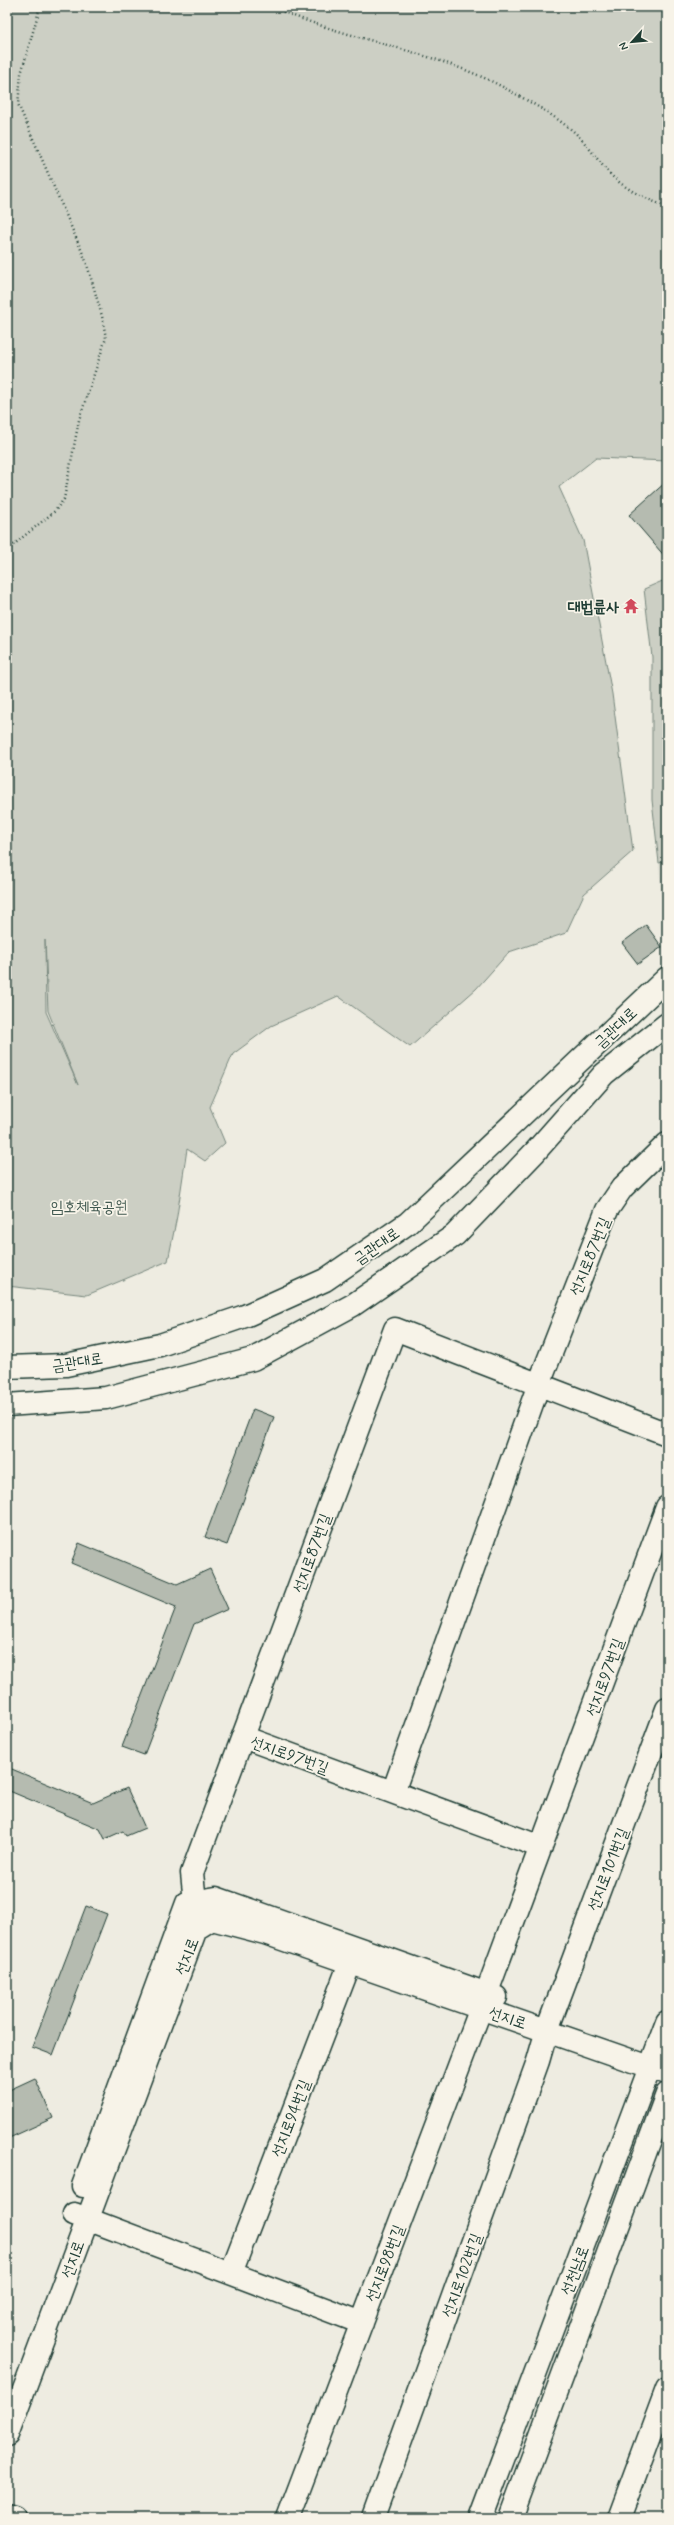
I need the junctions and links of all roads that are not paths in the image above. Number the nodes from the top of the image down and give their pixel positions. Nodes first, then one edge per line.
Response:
1 (667, 978) edge
2 (667, 1024) edge
3 (667, 1144) edge
4 (7, 1367) edge
5 (538, 1384) junction
6 (7, 1405) edge
7 (667, 1434) edge
8 (667, 1507) edge
9 (667, 1708) edge
10 (243, 1736) junction
11 (393, 1792) junction
12 (541, 1847) junction
13 (195, 1902) junction
14 (203, 1925) junction
15 (350, 1963) junction
16 (484, 2001) junction
17 (667, 2022) edge
18 (549, 2024) junction
19 (660, 2063) edge
20 (667, 2094) edge
21 (80, 2216) junction
22 (231, 2273) junction
23 (362, 2323) junction
24 (667, 2389) edge
25 (7, 2395) edge
26 (7, 2435) edge
27 (7, 2516) edge
28 (14, 2518) edge
29 (288, 2518) edge
30 (373, 2518) edge
31 (481, 2518) edge
32 (510, 2518) edge
33 (620, 2518) edge

1 - 4 street, 금관대로
2 - 6 street, 금관대로
3 - 5 street, 선지로87번길
5 - 7 street, 선지로87번길
5 - 10 street, 선지로87번길
5 - 11 street, 선지로87번길
8 - 12 street, 선지로97번길
9 - 18 street, 선지로101번길
10 - 11 street, 선지로97번길
10 - 13 street, 선지로87번길
11 - 12 street, 선지로97번길
12 - 16 street, 선지로97번길
13 - 14 street, 선지로87번길
13 - 16 street, 선지로
13 - 21 street, 선지로
14 - 15 street, 선지로
14 - 21 street, 선지로
15 - 16 street, 선지로
15 - 22 street, 선지로94번길
16 - 18 street, 선지로
16 - 23 street, 선지로98번길
17 - 19 street, 선천남로
18 - 19 street, 선지로
18 - 30 street, 선지로102번길
19 - 31 street, 선천남로
20 - 32 street, 선천남로
21 - 22 street
21 - 25 street, 선지로
21 - 26 street, 선지로
22 - 23 street
23 - 29 street, 선지로98번길
24 - 33 street
27 - 28 street

